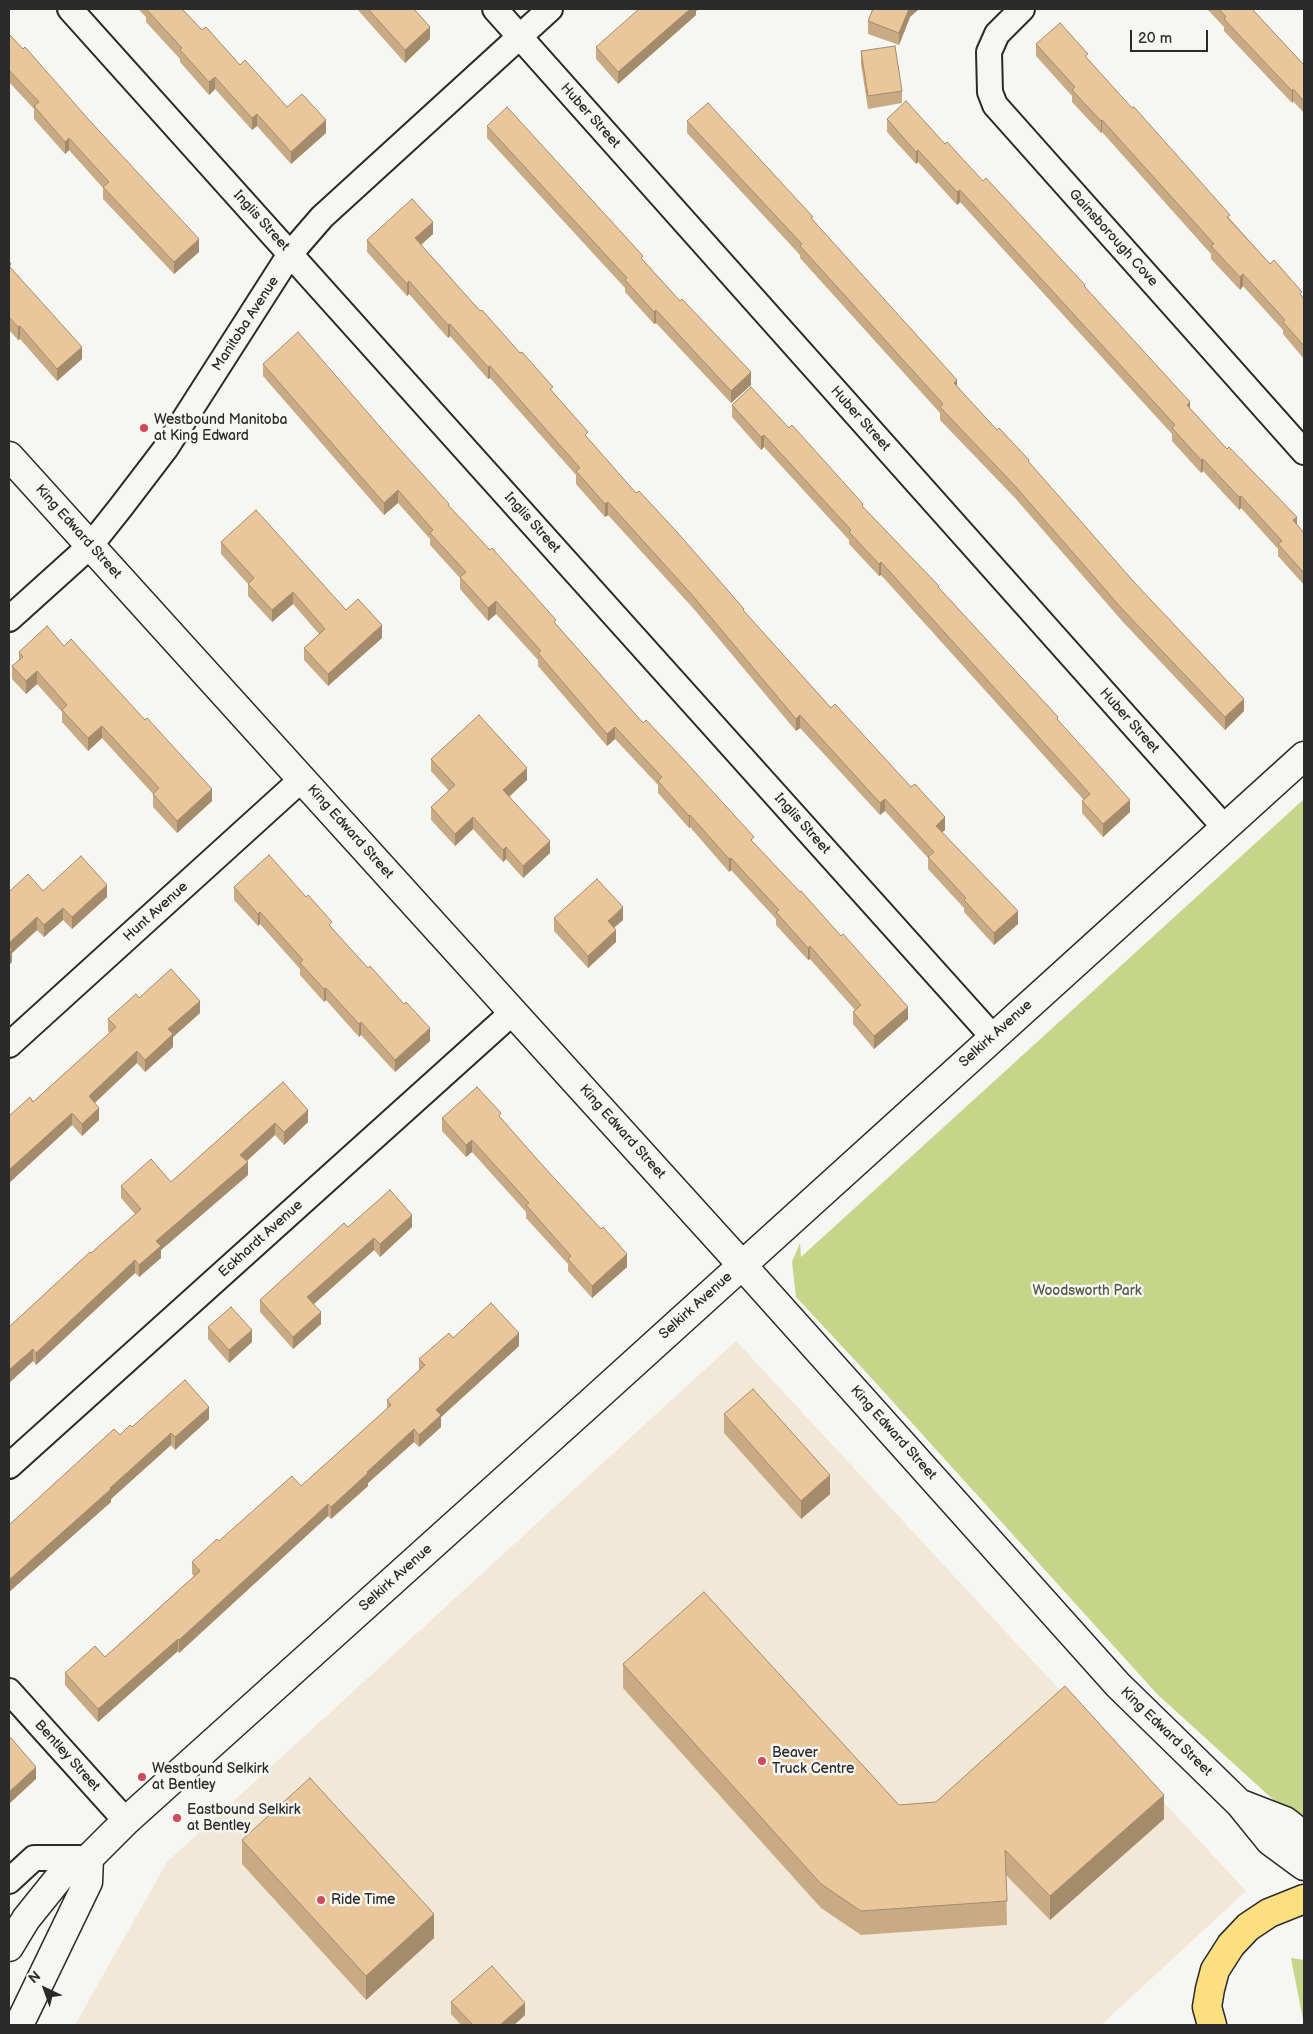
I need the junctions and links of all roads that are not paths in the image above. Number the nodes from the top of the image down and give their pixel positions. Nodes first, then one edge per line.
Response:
1 (70, 9) edge
2 (495, 9) edge
3 (550, 9) edge
4 (1022, 9) edge
5 (519, 36) junction
6 (290, 254) junction
7 (1304, 452) edge
8 (9, 456) edge
9 (90, 546) junction
10 (9, 619) edge
11 (1304, 756) edge
12 (302, 779) junction
13 (1225, 828) junction
14 (513, 1012) junction
15 (993, 1037) junction
16 (9, 1045) edge
17 (742, 1265) junction
18 (9, 1466) edge
19 (9, 1691) edge
20 (1240, 1804) junction
21 (126, 1821) junction
22 (1304, 1836) edge
23 (89, 1858) junction
24 (1304, 1866) edge
25 (9, 1881) edge
26 (1304, 1899) edge
27 (9, 1946) edge
28 (19, 2025) edge
29 (1212, 2025) edge

1 - 6 street, Inglis Street
2 - 5 street, Huber Street
3 - 5 street, Manitoba Avenue
4 - 7 street, Gainsborough Cove
5 - 6 street, Manitoba Avenue
5 - 13 street, Huber Street
6 - 9 street, Manitoba Avenue
6 - 15 street, Inglis Street
8 - 9 street, King Edward Street
9 - 10 street, Manitoba Avenue
9 - 12 street, King Edward Street
11 - 13 street, Selkirk Avenue
12 - 14 street, King Edward Street
12 - 16 street, Hunt Avenue
13 - 15 street, Selkirk Avenue
14 - 17 street, King Edward Street
14 - 18 street, Eckhardt Avenue
15 - 17 street, Selkirk Avenue
17 - 20 street, King Edward Street
17 - 21 street, Selkirk Avenue
19 - 21 street, Bentley Street
20 - 22 street, King Edward Street
20 - 24 street, King Edward Street
21 - 23 street, Selkirk Avenue
23 - 25 street
23 - 27 street, Selkirk Avenue
23 - 28 street
26 - 29 main road

